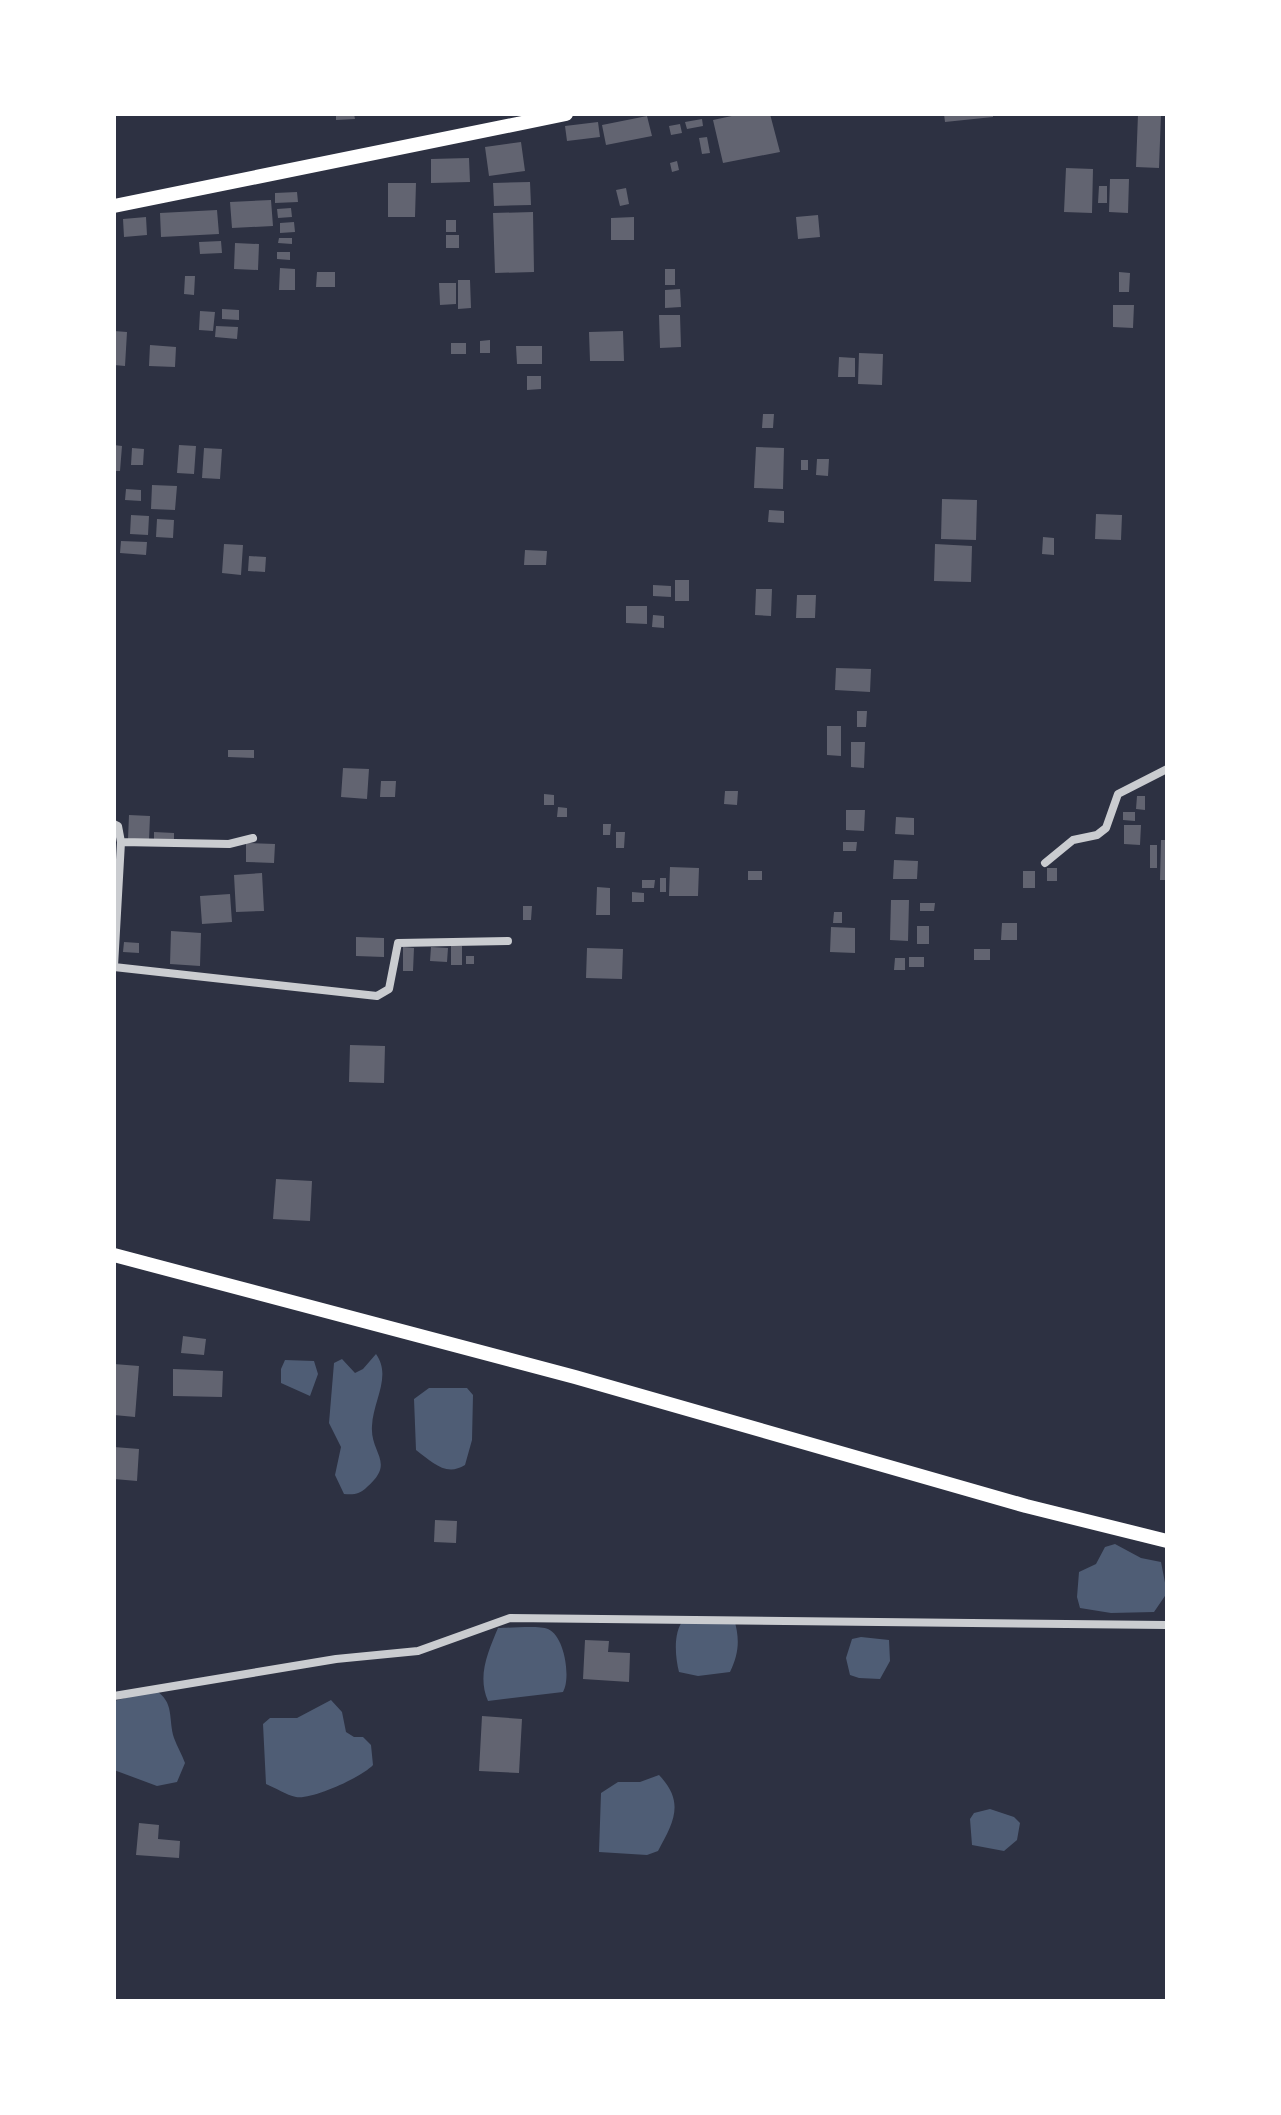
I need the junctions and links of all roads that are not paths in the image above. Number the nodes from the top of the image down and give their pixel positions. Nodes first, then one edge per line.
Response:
1 (566, 114) edge
2 (114, 206) edge
3 (1167, 769) edge
4 (114, 824) edge
5 (253, 838) dead end
6 (121, 842) junction
7 (1045, 863) dead end
8 (508, 941) dead end
9 (114, 966) edge
10 (114, 1255) edge
11 (1167, 1541) edge
12 (1167, 1625) edge
13 (114, 1696) edge

1 - 2 main road
3 - 7 street
4 - 6 street
5 - 6 street
6 - 9 street
8 - 9 street
10 - 11 main road
12 - 13 street

